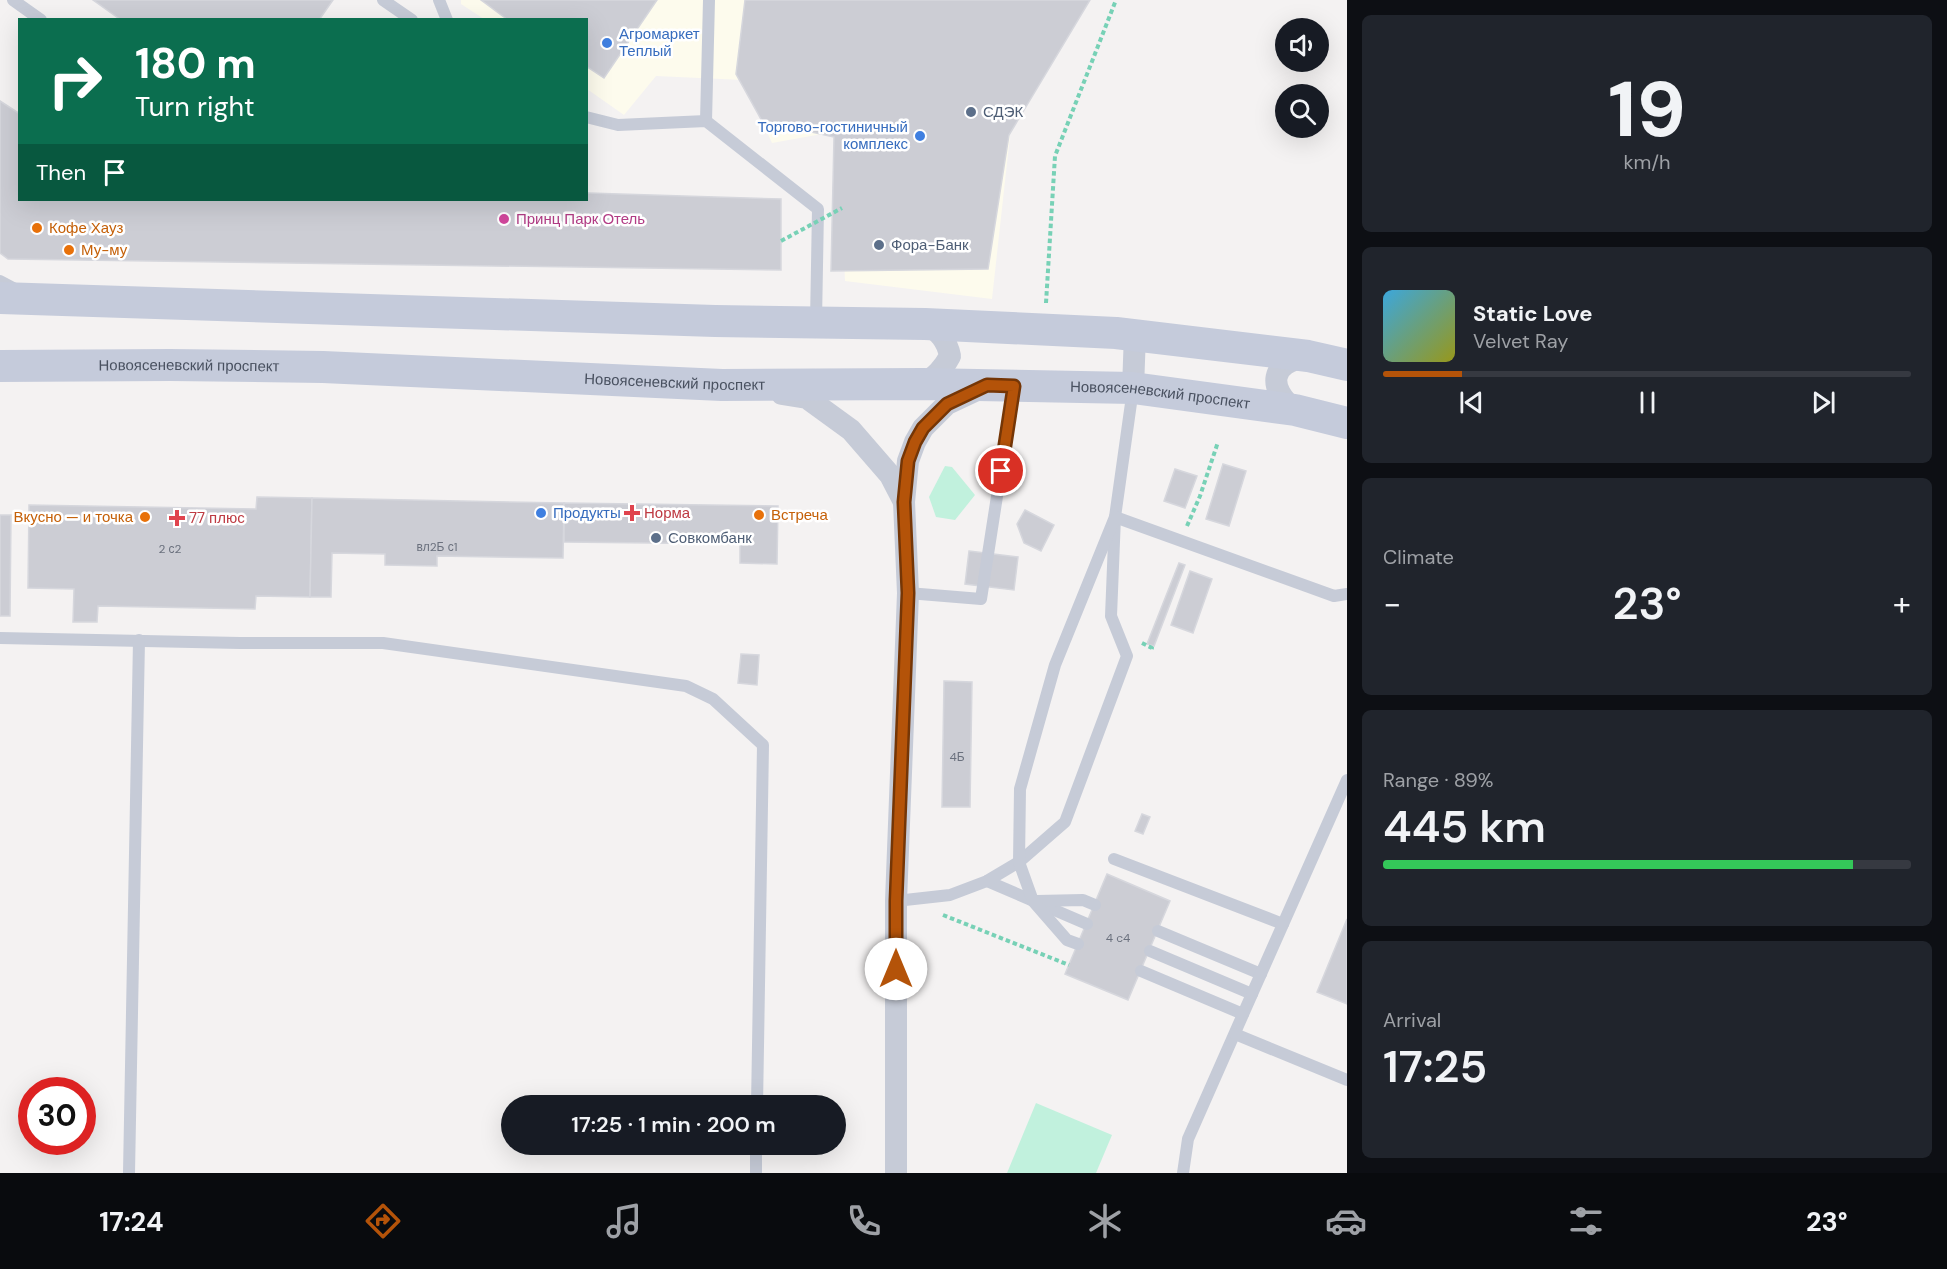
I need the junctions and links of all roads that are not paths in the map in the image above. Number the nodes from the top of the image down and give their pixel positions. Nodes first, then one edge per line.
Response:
1 (13, 0) edge
2 (383, 0) edge
3 (439, 0) edge
4 (709, 0) edge
5 (38, 18) edge
6 (409, 18) edge
7 (446, 18) edge
8 (588, 118) edge
9 (706, 121) junction
10 (0, 280) edge
11 (0, 298) edge
12 (31, 298) junction
13 (816, 322) junction
14 (925, 324) junction
15 (1134, 334) junction
16 (1308, 356) junction
17 (1347, 365) edge
18 (0, 366) edge
19 (923, 384) junction
20 (722, 385) junction
21 (1000, 386) junction
22 (1133, 388) junction
23 (1295, 410) junction
24 (1347, 423) edge
25 (904, 502) junction
26 (1115, 517) junction
27 (908, 593) junction
28 (1347, 594) edge
29 (0, 638) edge
30 (138, 640) junction
31 (1347, 780) edge
32 (1114, 859) dead end
33 (1019, 862) junction
34 (987, 881) junction
35 (896, 901) junction
36 (1033, 901) junction
37 (1095, 905) dead end
38 (1086, 924) dead end
39 (1283, 924) junction
40 (1158, 931) dead end
41 (1078, 944) dead end
42 (1150, 951) dead end
43 (1141, 970) dead end
44 (1261, 974) junction
45 (1252, 994) junction
46 (1243, 1014) junction
47 (1235, 1034) junction
48 (1347, 1080) edge
49 (757, 1095) edge
50 (756, 1155) edge
51 (129, 1173) edge
52 (756, 1173) edge
53 (896, 1173) edge
54 (1184, 1173) edge

1 - 5 lane
2 - 6 lane
3 - 7 lane
4 - 9 lane
8 - 9 lane
9 - 13 lane
10 - 12 lane
11 - 12 main road
12 - 13 main road
13 - 14 main road
14 - 15 main road
14 - 19 street
15 - 16 main road
15 - 22 street
16 - 17 main road
16 - 23 street
18 - 20 main road, Новоясеневский проспект
19 - 20 main road, Новоясеневский проспект
19 - 21 main road, Новоясеневский проспект
20 - 25 street
21 - 22 main road, Новоясеневский проспект
21 - 25 street
21 - 27 lane
22 - 23 main road, Новоясеневский проспект
22 - 26 lane
23 - 24 main road, Новоясеневский проспект
25 - 27 street
26 - 28 lane
26 - 33 lane
26 - 33 lane
27 - 35 street
29 - 30 lane
30 - 49 lane
30 - 51 lane
31 - 39 lane
32 - 39 lane
33 - 34 lane
33 - 36 lane
34 - 35 lane
34 - 36 lane
35 - 53 street
36 - 37 lane
36 - 38 lane
36 - 41 lane
39 - 44 lane
40 - 44 lane
42 - 45 lane
43 - 46 lane
44 - 45 lane
45 - 46 lane
46 - 47 lane
47 - 48 lane
47 - 54 lane
50 - 52 lane

